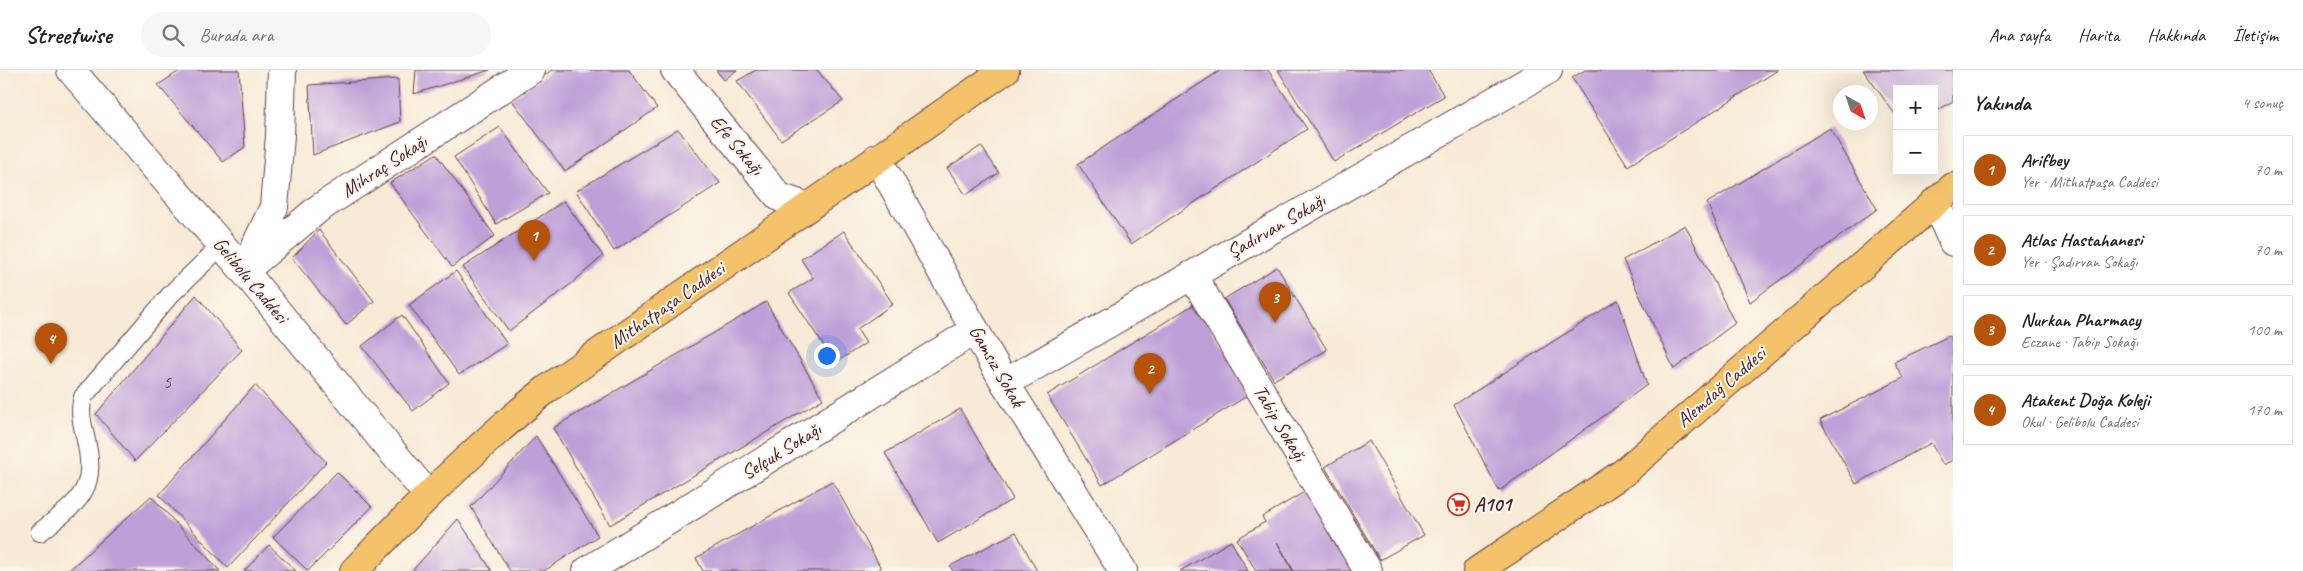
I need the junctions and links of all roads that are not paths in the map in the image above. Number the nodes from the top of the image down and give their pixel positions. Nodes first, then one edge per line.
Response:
1 (71, 70) edge
2 (282, 70) edge
3 (531, 70) edge
4 (675, 70) edge
5 (1004, 70) edge
6 (1548, 70) edge
7 (877, 158) junction
8 (1944, 194) edge
9 (808, 207) junction
10 (1953, 242) edge
11 (222, 245) junction
12 (244, 271) junction
13 (1192, 275) junction
14 (975, 330) junction
15 (1005, 383) junction
16 (427, 494) junction
17 (40, 532) dead end
18 (354, 571) edge
19 (587, 571) edge
20 (1122, 571) edge
21 (1368, 571) edge
22 (1477, 571) edge

1 - 11 street, Gelibolu Caddesi
2 - 12 street
3 - 12 street, Mihraç Sokağı
4 - 9 street, Efe Sokağı
5 - 7 main road, Mithatpaşa Caddesi
6 - 13 street, Şadırvan Sokağı
7 - 9 main road, Mithatpaşa Caddesi
7 - 14 street, Gamsız Sokak
8 - 10 street
8 - 22 main road, Alemdağ Caddesi
9 - 16 main road, Mithatpaşa Caddesi
11 - 12 street, Gelibolu Caddesi
11 - 17 lane
12 - 16 street, Gelibolu Caddesi
13 - 15 street, Şadırvan Sokağı
13 - 21 street, Tabip Sokağı
14 - 15 street, Gamsız Sokak
14 - 19 street, Selçuk Sokağı
15 - 20 street, Gamsız Sokak
16 - 18 main road, Mithatpaşa Caddesi

